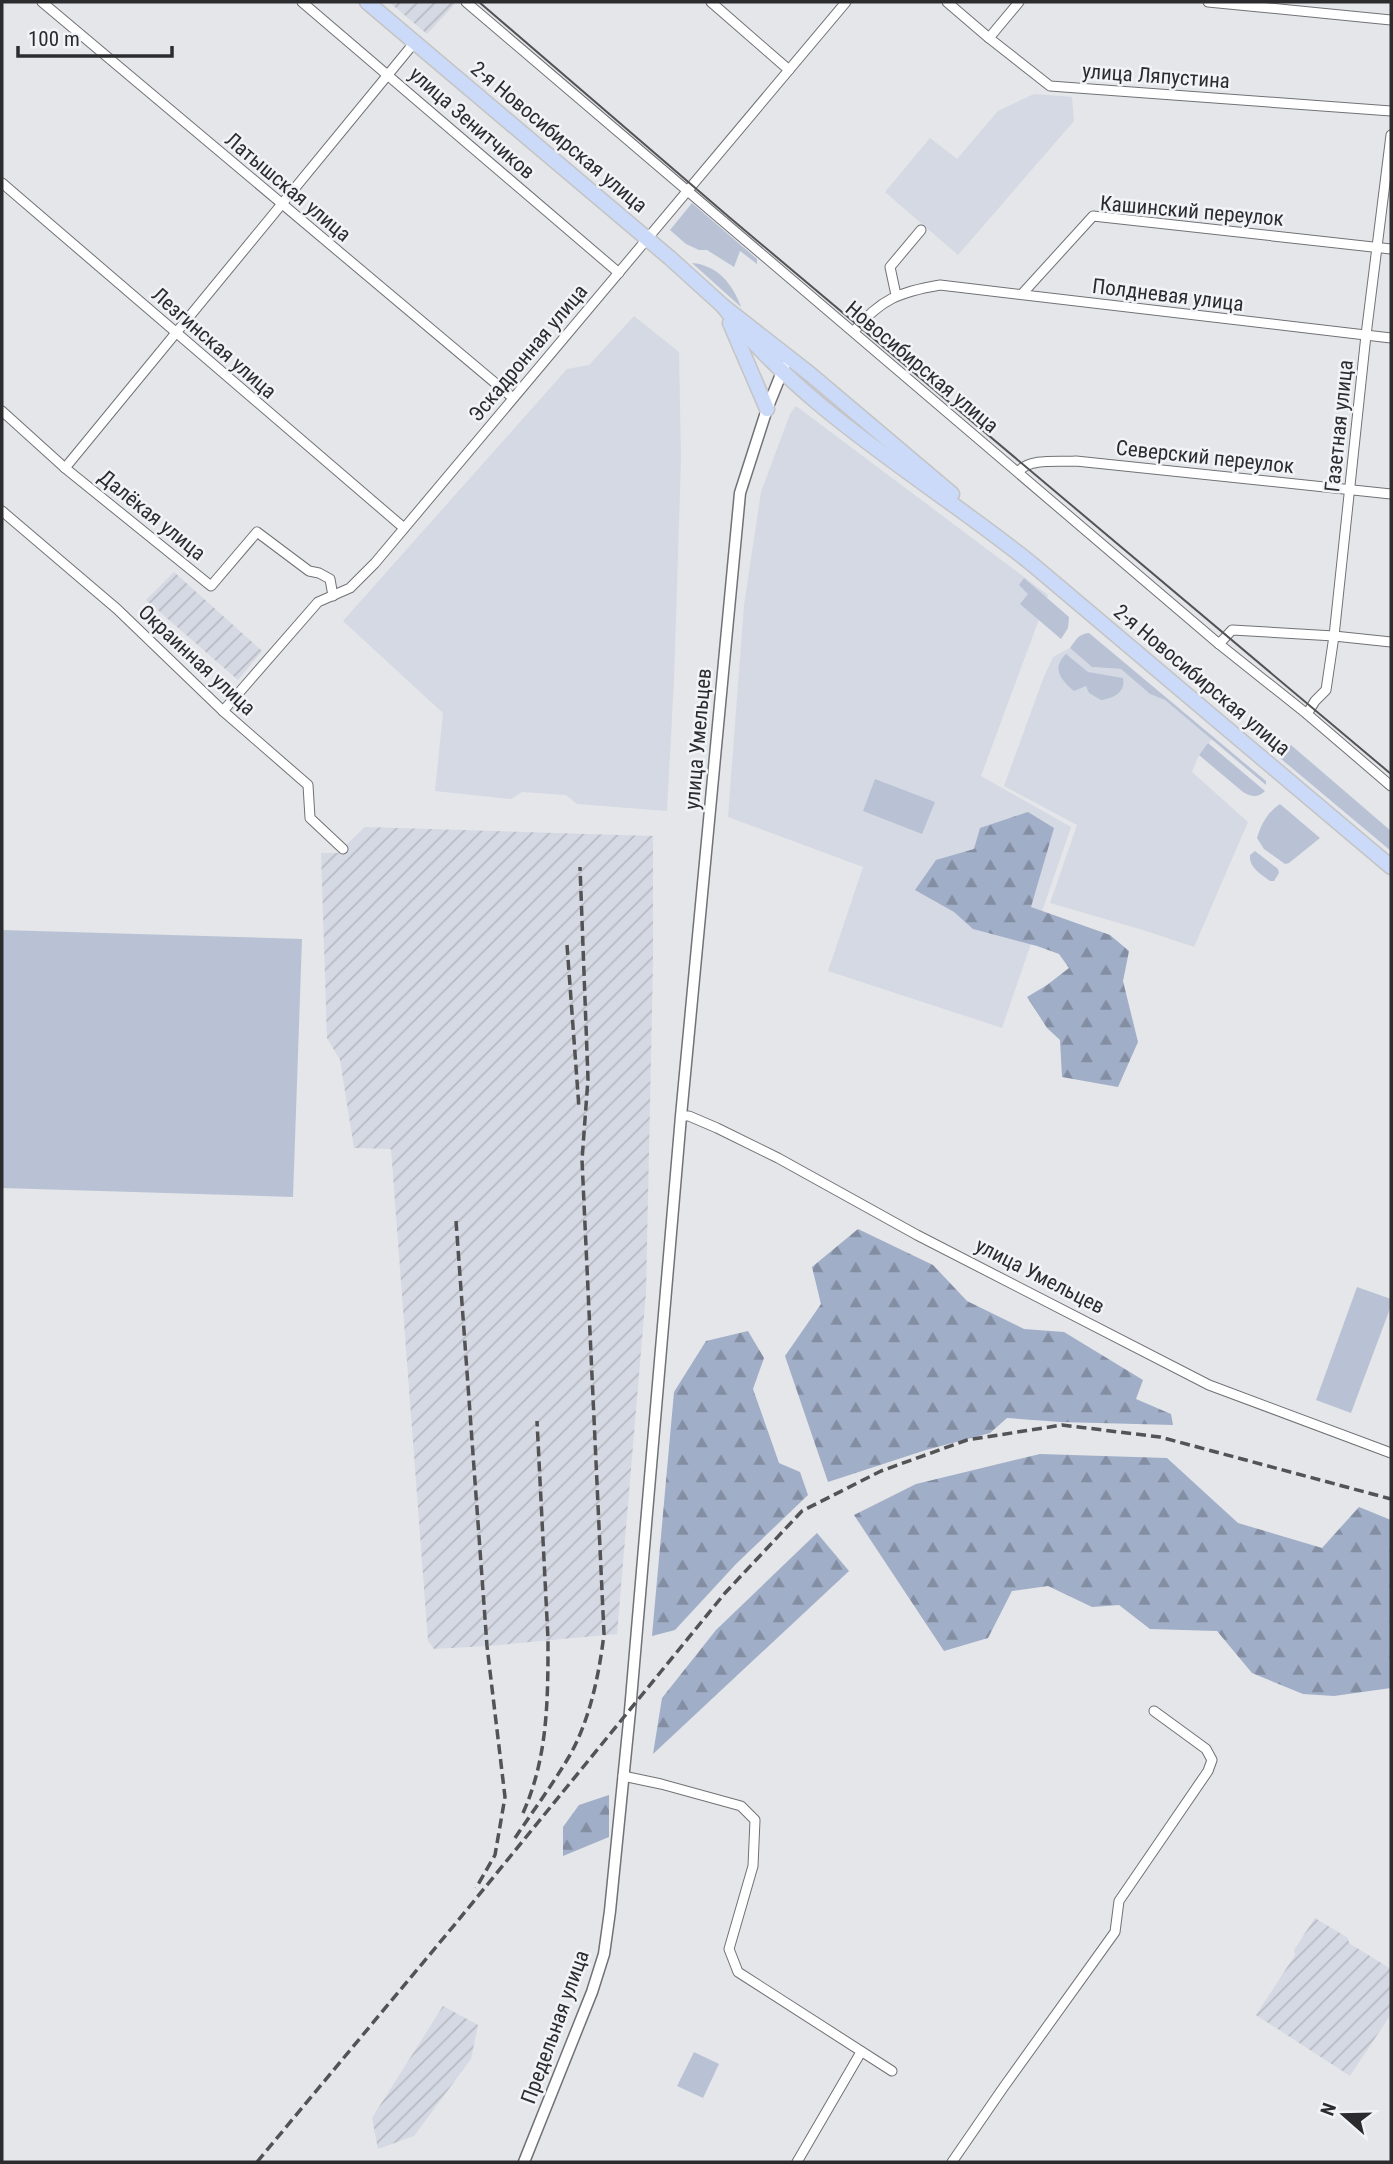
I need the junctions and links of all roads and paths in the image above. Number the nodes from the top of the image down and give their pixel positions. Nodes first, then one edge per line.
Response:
1 (42, 2) edge
2 (302, 2) edge
3 (366, 2) edge
4 (466, 2) edge
5 (711, 2) edge
6 (846, 2) edge
7 (947, 2) edge
8 (1020, 2) edge
9 (1208, 2) edge
10 (1391, 20) edge
11 (989, 38) junction
12 (414, 43) junction
13 (789, 70) junction
14 (388, 74) junction
15 (1391, 111) edge
16 (1391, 135) edge
17 (2, 183) edge
18 (686, 191) junction
19 (281, 204) junction
20 (921, 230) dead end
21 (647, 239) junction
22 (1377, 247) junction
23 (1391, 249) edge
24 (619, 272) junction
25 (1022, 294) junction
26 (896, 295) junction
27 (723, 306) junction
28 (854, 331) junction
29 (175, 333) junction
30 (1366, 335) junction
31 (1391, 338) edge
32 (790, 358) junction
33 (782, 372) junction
34 (513, 398) junction
35 (767, 409) junction
36 (2, 411) edge
37 (65, 467) junction
38 (1018, 471) junction
39 (1349, 490) junction
40 (1391, 494) edge
41 (2, 511) edge
42 (985, 526) junction
43 (404, 528) junction
44 (333, 596) junction
45 (1334, 636) junction
46 (1391, 642) edge
47 (1219, 644) junction
48 (223, 711) junction
49 (1307, 714) junction
50 (1391, 786) edge
51 (343, 849) dead end
52 (1391, 867) edge
53 (681, 1116) junction
54 (1391, 1453) edge
55 (1154, 1712) dead end
56 (623, 1776) junction
57 (861, 2052) junction
58 (891, 2071) dead end
59 (524, 2162) edge
60 (797, 2162) edge
61 (952, 2162) edge

1 - 19 street, Латышская улица
2 - 14 street, улица Зенитчиков
3 - 12 main road, 2-я Новосибирская улица
4 - 18 street, Новосибирская улица
5 - 13 street
6 - 13 street, Эскадронная улица
7 - 11 street, улица Ляпустина
8 - 11 street
9 - 10 street
11 - 15 street, улица Ляпустина
12 - 14 street
12 - 21 main road, 2-я Новосибирская улица
13 - 18 street, Эскадронная улица
14 - 19 street
14 - 24 street, улица Зенитчиков
16 - 22 street, Газетная улица
17 - 29 street, Лезгинская улица
18 - 21 street, Эскадронная улица
18 - 28 street, Новосибирская улица
19 - 29 street
19 - 34 street, Латышская улица
20 - 26 street
21 - 24 street, Эскадронная улица
21 - 27 main road, 2-я Новосибирская улица
22 - 23 street, Кашинский переулок
22 - 25 street, Кашинский переулок
22 - 30 street, Газетная улица
24 - 34 street, Эскадронная улица
25 - 26 street, Полдневая улица
25 - 30 street, Полдневая улица
26 - 28 street
27 - 32 main road, 2-я Новосибирская улица
27 - 33 main road, 2-я Новосибирская улица
27 - 35 main road
28 - 38 street, Новосибирская улица
29 - 37 street
29 - 43 street, Лезгинская улица
30 - 31 street, Полдневая улица
30 - 39 street, Газетная улица
32 - 33 street, улица Умельцев
32 - 42 main road, 2-я Новосибирская улица
33 - 35 street, улица Умельцев
33 - 42 main road, 2-я Новосибирская улица
34 - 43 street, Эскадронная улица
35 - 53 street, улица Умельцев
36 - 37 street, Далёкая улица
37 - 44 street, Далёкая улица
38 - 39 street, Северский переулок
38 - 47 street, Новосибирская улица
39 - 40 street, Северский переулок
39 - 45 street, Газетная улица
41 - 48 street, Окраинная улица
42 - 52 main road, 2-я Новосибирская улица
43 - 44 street, Эскадронная улица
44 - 48 street, Эскадронная улица
45 - 46 street
45 - 47 street
45 - 49 street, Газетная улица
47 - 49 street, Новосибирская улица
48 - 51 street, Окраинная улица
49 - 50 street, Новосибирская улица
53 - 54 street, улица Умельцев
53 - 56 street, улица Умельцев
55 - 61 street
56 - 57 street
56 - 59 street, Предельная улица
57 - 58 street
57 - 60 street

